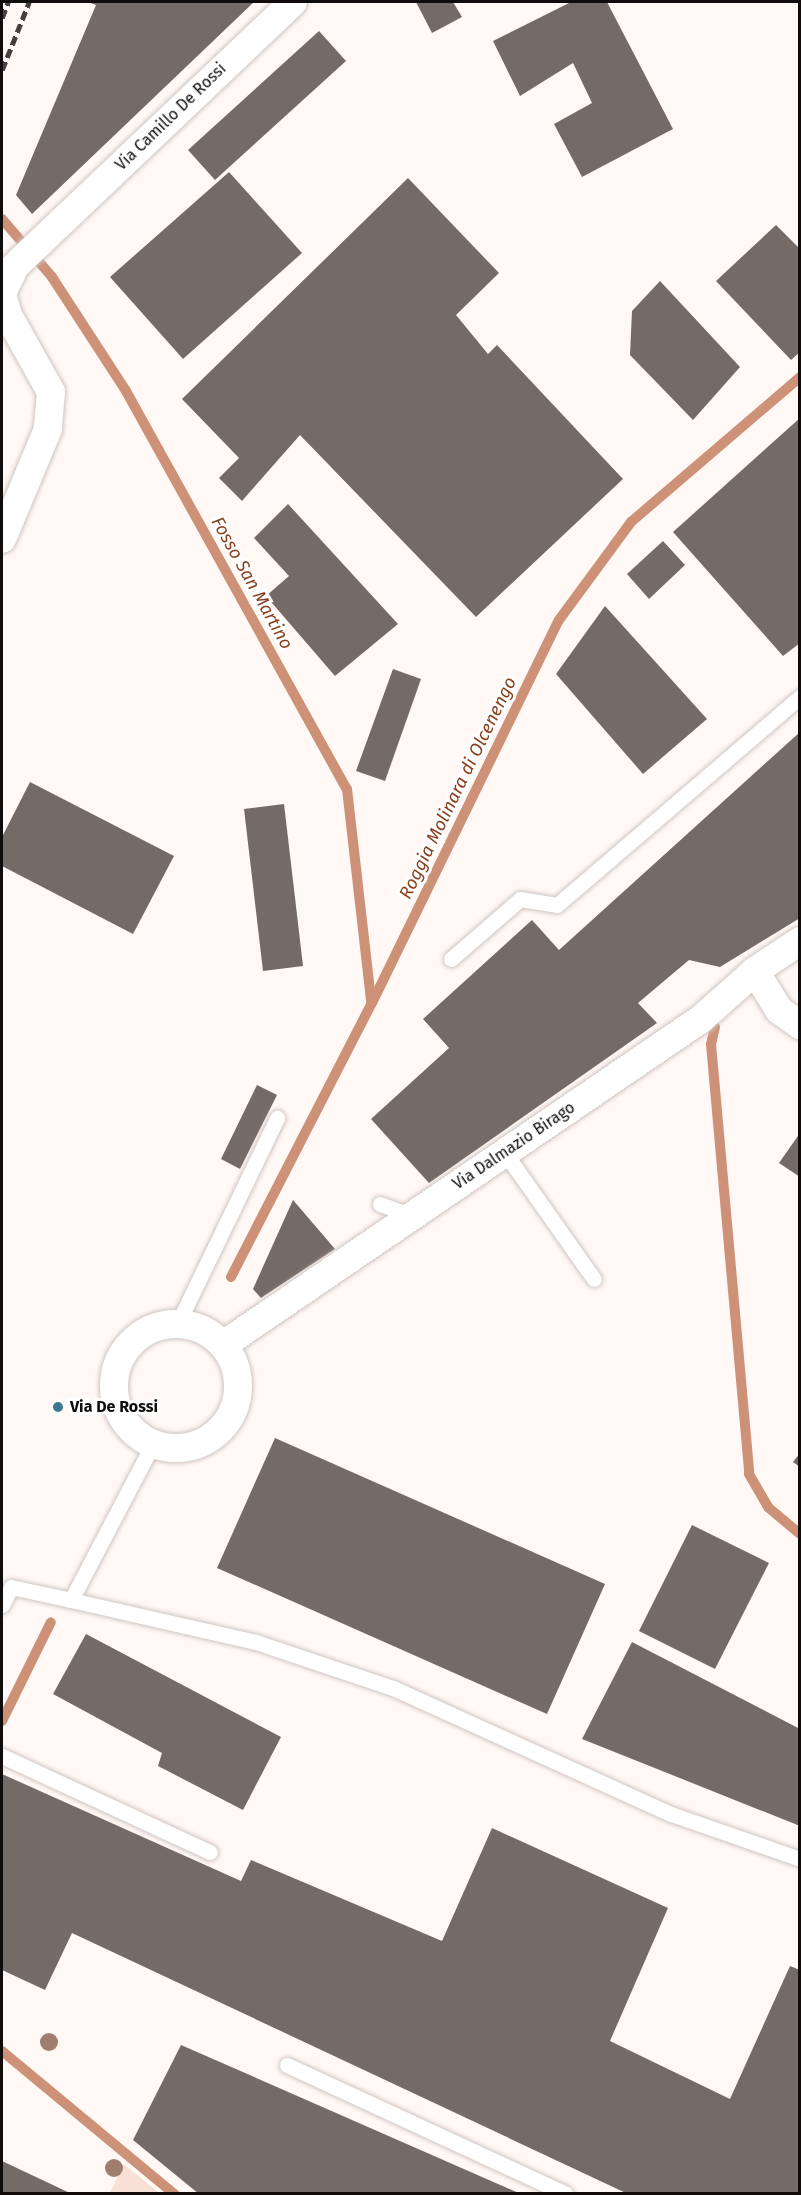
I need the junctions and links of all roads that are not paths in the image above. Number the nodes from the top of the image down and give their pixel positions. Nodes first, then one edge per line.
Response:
1 (293, 2) edge
2 (2, 294) edge
3 (2, 539) edge
4 (800, 697) edge
5 (800, 941) edge
6 (451, 959) dead end
7 (755, 971) junction
8 (800, 1025) edge
9 (277, 1118) dead end
10 (505, 1153) junction
11 (380, 1204) dead end
12 (413, 1216) junction
13 (594, 1279) dead end
14 (178, 1323) junction
15 (224, 1345) junction
16 (153, 1444) junction
17 (6, 1582) edge
18 (71, 1600) junction
19 (2, 1605) edge
20 (7, 1759) edge
21 (210, 1852) dead end
22 (800, 1859) edge
23 (287, 2065) dead end
24 (566, 2193) edge

1 - 2 street, Via Camillo De Rossi
2 - 3 street
4 - 6 lane
5 - 7 street, Via Dalmazio Birago
7 - 8 street
7 - 10 street, Via Dalmazio Birago
9 - 14 lane
10 - 12 street, Via Dalmazio Birago
10 - 13 lane
11 - 12 lane
12 - 15 street, Via Dalmazio Birago
14 - 15 street
14 - 16 street
15 - 16 street
16 - 18 lane
17 - 18 lane
17 - 19 lane
18 - 22 lane
20 - 21 lane
23 - 24 lane

